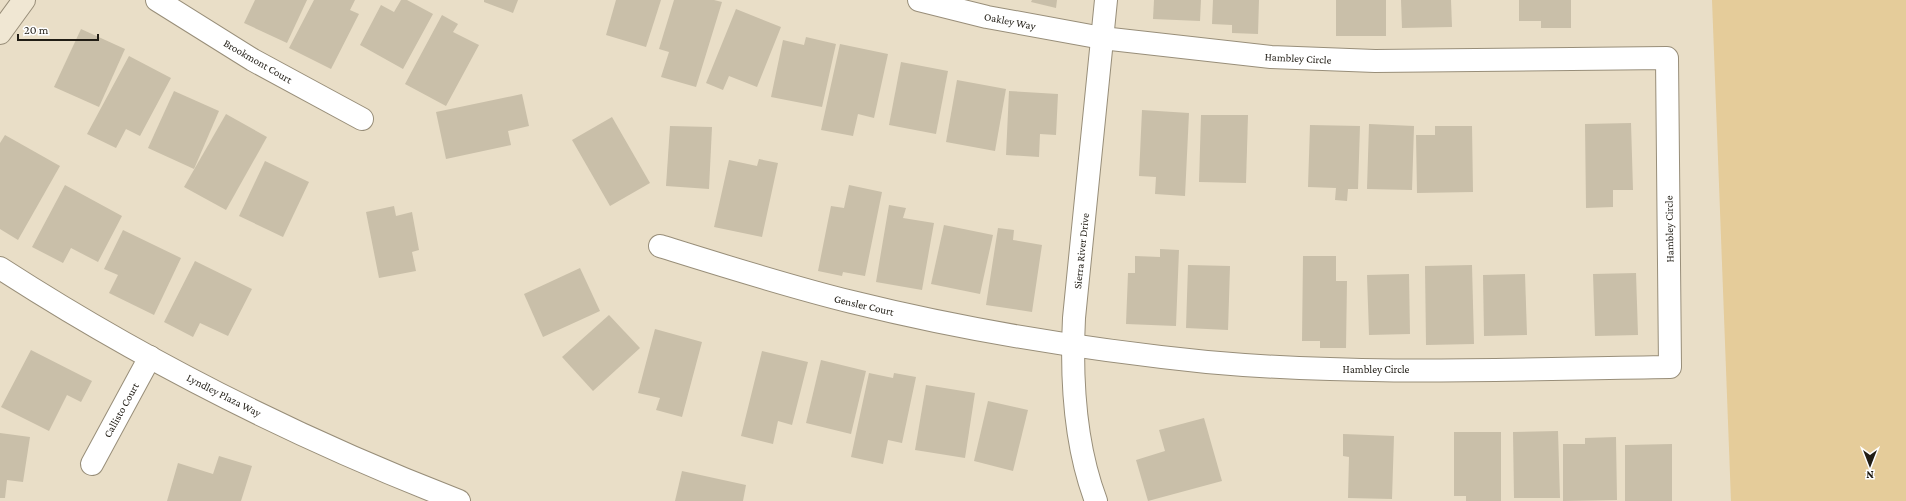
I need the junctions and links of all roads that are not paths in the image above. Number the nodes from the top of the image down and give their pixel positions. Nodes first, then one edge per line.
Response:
1 (24, 0) edge
2 (157, 0) edge
3 (919, 0) edge
4 (1106, 0) edge
5 (0, 33) edge
6 (1102, 38) junction
7 (362, 119) dead end
8 (660, 246) dead end
9 (0, 268) edge
10 (1072, 346) junction
11 (150, 357) junction
12 (92, 464) dead end
13 (416, 493) edge
14 (459, 501) edge
15 (1096, 501) edge

1 - 5 street
2 - 7 street, Brookmont Court
3 - 6 street, Oakley Way
4 - 6 street, Sierra River Drive
6 - 10 street, Sierra River Drive
6 - 10 street, Hambley Circle
8 - 10 street, Gensler Court
9 - 11 street, Lyndley Plaza Way
10 - 15 street, Sierra River Drive
11 - 12 street, Callisto Court
11 - 13 street, Lyndley Plaza Way
13 - 14 street, Lyndley Plaza Way

